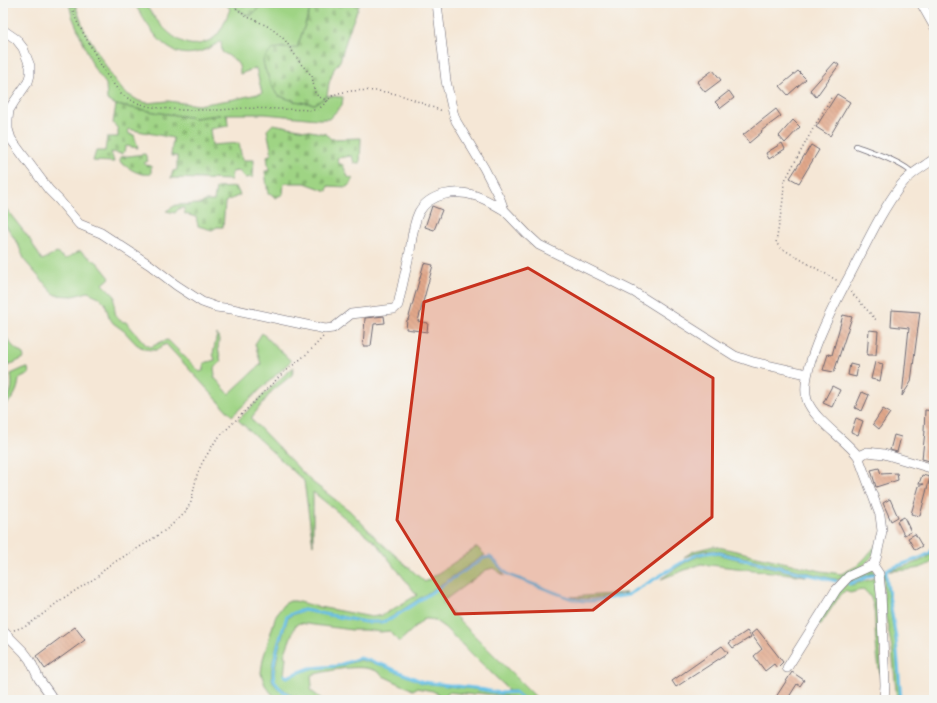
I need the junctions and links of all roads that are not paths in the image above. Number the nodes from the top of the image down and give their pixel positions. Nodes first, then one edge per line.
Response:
1 (437, 3) edge
2 (921, 3) edge
3 (934, 26) edge
4 (3, 30) edge
5 (856, 146) dead end
6 (934, 159) edge
7 (913, 174) junction
8 (504, 210) junction
9 (807, 374) junction
10 (858, 456) junction
11 (934, 469) edge
12 (873, 565) junction
13 (4, 631) edge
14 (787, 668) dead end
15 (54, 700) edge
16 (884, 700) edge

1 - 8 street
2 - 3 street
4 - 8 street
5 - 7 lane
6 - 7 street
7 - 9 street
8 - 9 street
9 - 10 street
10 - 11 street
10 - 12 street
12 - 14 street
12 - 16 street
13 - 15 street

